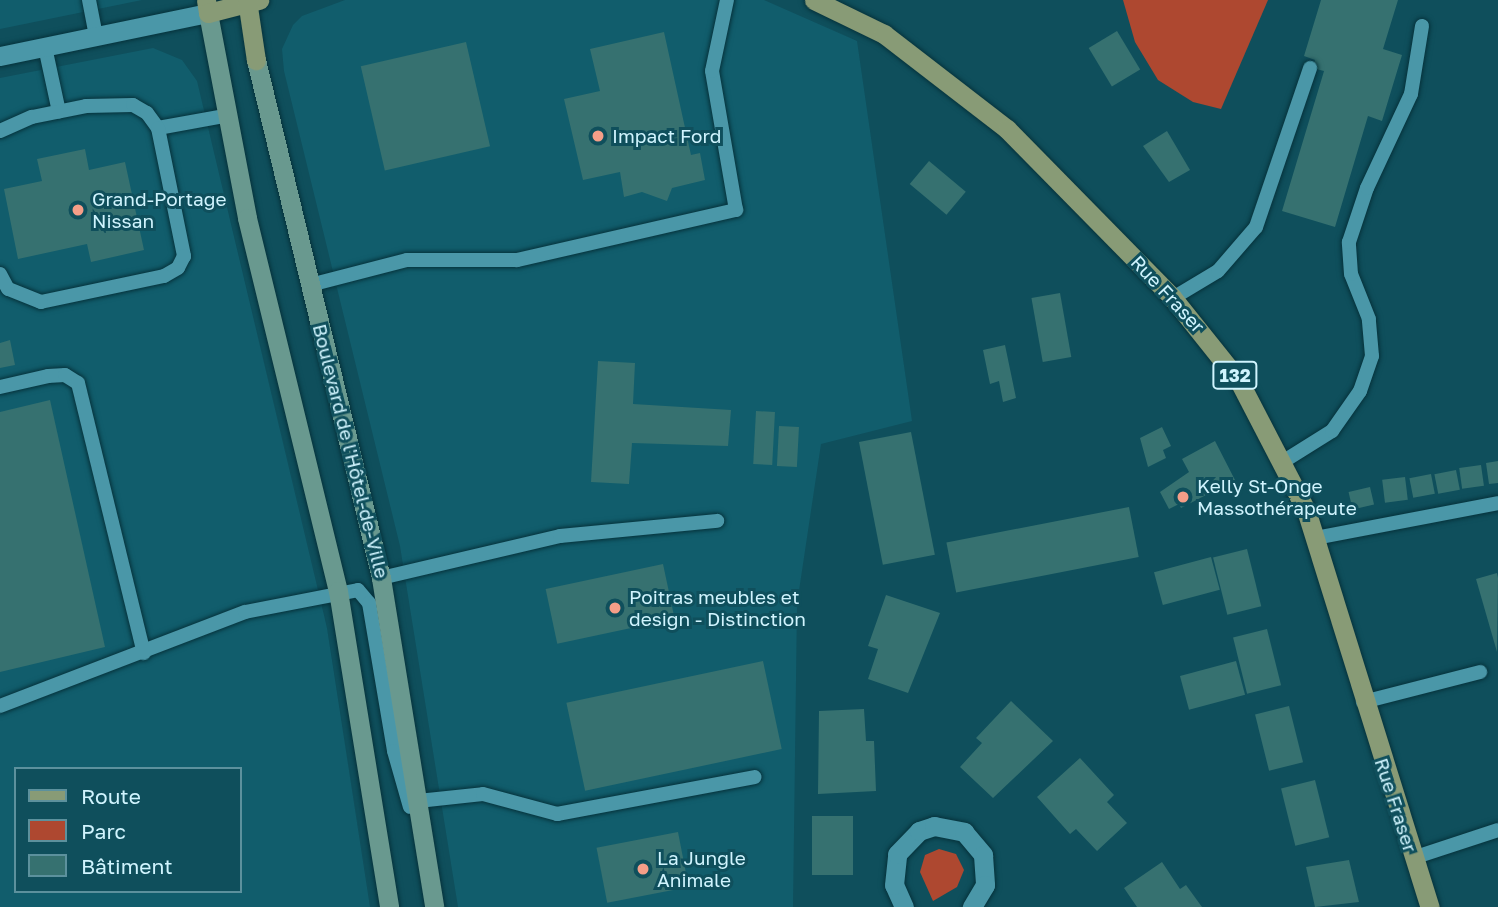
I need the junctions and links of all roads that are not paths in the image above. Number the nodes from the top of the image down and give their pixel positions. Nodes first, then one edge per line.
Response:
1 (89, 0) edge
2 (727, 0) edge
3 (814, 0) edge
4 (251, 1) edge
5 (207, 7) edge
6 (1422, 26) dead end
7 (96, 37) junction
8 (45, 47) junction
9 (0, 56) edge
10 (1310, 68) dead end
11 (59, 112) junction
12 (225, 116) junction
13 (158, 128) junction
14 (0, 131) edge
15 (0, 274) edge
16 (310, 285) junction
17 (1173, 298) junction
18 (0, 387) edge
19 (1284, 461) junction
20 (1498, 503) edge
21 (718, 521) dead end
22 (1315, 538) junction
23 (382, 578) junction
24 (338, 591) junction
25 (144, 653) junction
26 (1480, 672) dead end
27 (1363, 702) junction
28 (0, 706) edge
29 (755, 777) dead end
30 (418, 801) junction
31 (1498, 830) edge
32 (1413, 858) junction
33 (428, 863) junction
34 (389, 907) edge
35 (434, 907) edge
36 (904, 907) edge
37 (972, 907) edge
38 (1430, 907) edge

1 - 7 lane
2 - 16 lane
3 - 17 main road, Rue Fraser / 132
4 - 5 main road
4 - 16 main road, Boulevard de l'Hôtel-de-Ville
5 - 7 street
5 - 12 main road
6 - 19 lane
7 - 8 street
8 - 9 street
8 - 11 lane
10 - 17 lane
11 - 13 lane
11 - 14 lane
12 - 13 lane
12 - 24 main road
13 - 15 lane
16 - 23 main road, Boulevard de l'Hôtel-de-Ville
17 - 19 main road, Rue Fraser / 132
18 - 25 lane
19 - 22 main road, Rue Fraser / 132
20 - 22 lane
21 - 23 lane
22 - 27 main road, Rue Fraser / 132
23 - 30 main road, Boulevard de l'Hôtel-de-Ville
24 - 25 lane
24 - 33 lane
24 - 34 main road
25 - 28 lane
26 - 27 lane
27 - 32 main road, Rue Fraser / 132
29 - 30 lane
30 - 33 main road, Boulevard de l'Hôtel-de-Ville
31 - 32 lane
32 - 38 main road, Rue Fraser / 132
33 - 35 main road, Boulevard de l'Hôtel-de-Ville
36 - 37 street

